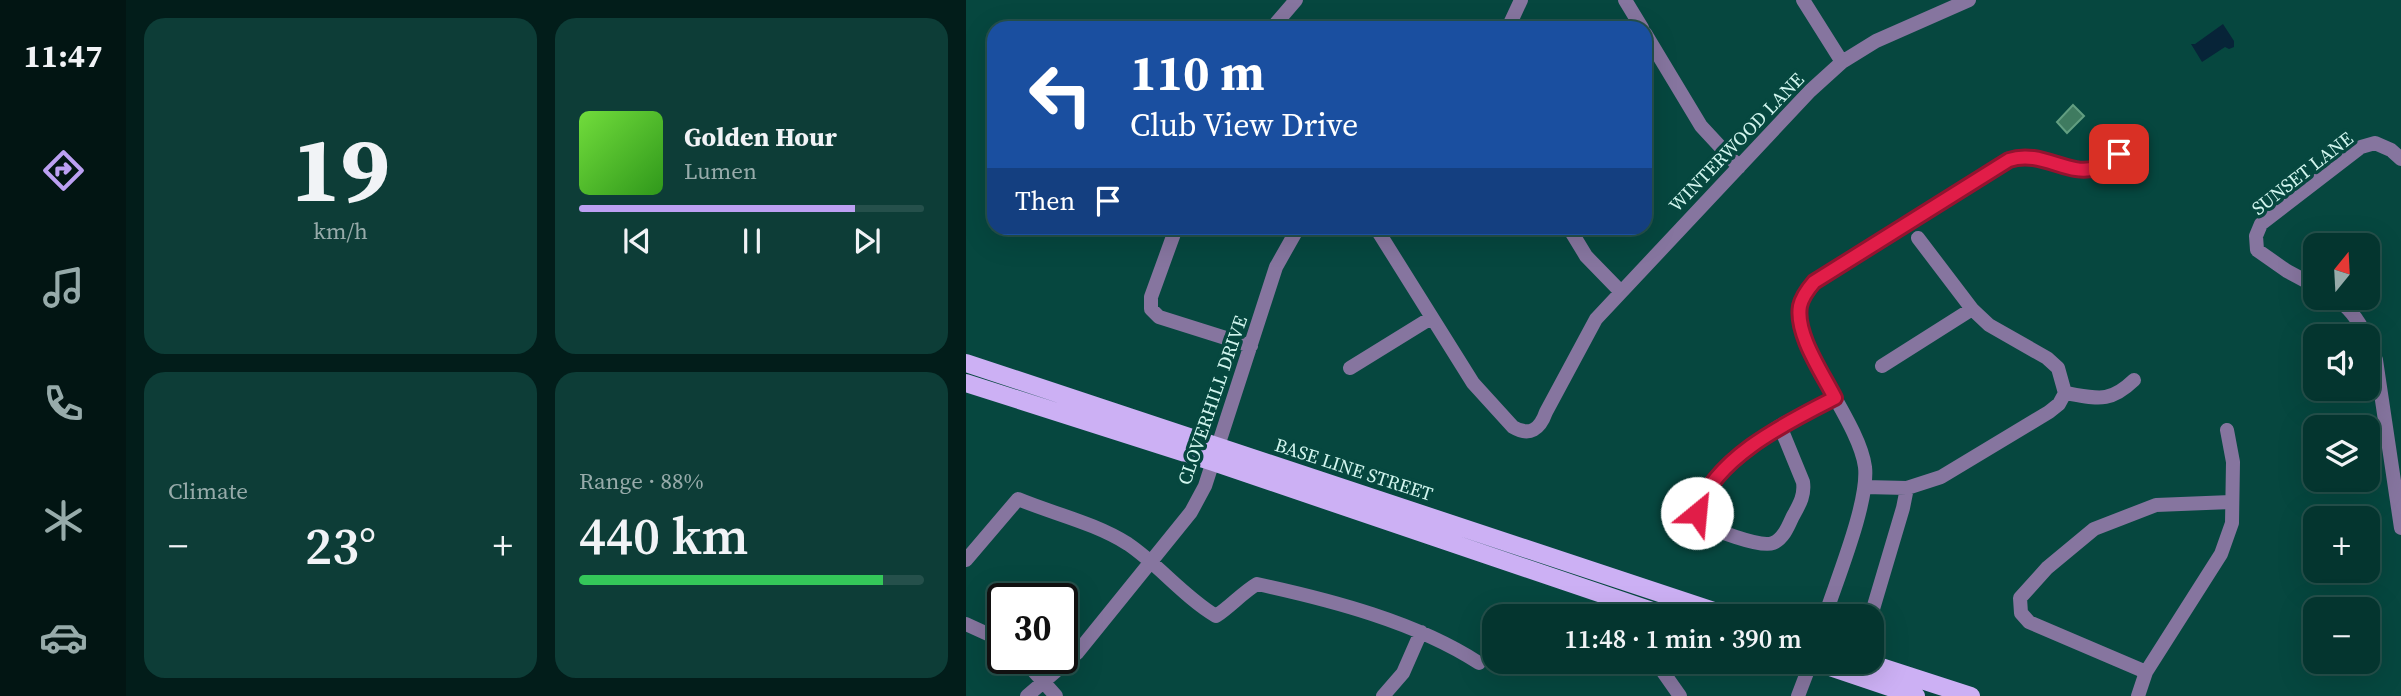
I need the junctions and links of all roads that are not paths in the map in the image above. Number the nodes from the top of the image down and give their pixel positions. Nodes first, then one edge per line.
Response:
1 (1296, 0) edge
2 (1521, 0) edge
3 (1625, 0) edge
4 (1803, 0) edge
5 (1969, 0) edge
6 (1278, 21) edge
7 (1511, 21) edge
8 (1638, 21) edge
9 (1652, 45) edge
10 (1842, 62) junction
11 (2119, 154) dead end
12 (2401, 159) edge
13 (1739, 167) junction
14 (1174, 235) edge
15 (1294, 235) edge
16 (1380, 235) edge
17 (1573, 235) edge
18 (1918, 238) dead end
19 (2303, 279) edge
20 (1620, 291) junction
21 (1972, 309) junction
22 (2349, 310) edge
23 (1431, 318) junction
24 (2360, 324) edge
25 (1251, 346) junction
26 (966, 363) edge
27 (1882, 366) dead end
28 (1350, 368) dead end
29 (2134, 380) dead end
30 (2380, 380) edge
31 (966, 383) edge
32 (2065, 393) junction
33 (1835, 398) junction
34 (1780, 426) junction
35 (2227, 430) dead end
36 (1215, 454) junction
37 (2395, 457) edge
38 (1865, 487) junction
39 (1907, 488) junction
40 (2231, 502) junction
41 (2401, 528) edge
42 (966, 560) edge
43 (1152, 562) junction
44 (1634, 604) edge
45 (1691, 604) edge
46 (1829, 604) edge
47 (1873, 604) edge
48 (966, 624) edge
49 (1421, 632) junction
50 (987, 634) edge
51 (1479, 663) dead end
52 (1884, 668) edge
53 (2146, 672) junction
54 (1037, 674) edge
55 (1665, 674) edge
56 (1808, 674) edge
57 (1849, 674) edge
58 (1045, 682) junction
59 (1027, 696) edge
60 (1056, 696) edge
61 (1383, 696) edge
62 (1680, 696) edge
63 (1798, 696) edge
64 (1916, 696) edge
65 (1971, 696) edge
66 (2138, 696) edge

1 - 6 street
2 - 7 street
3 - 8 street
4 - 10 street
5 - 10 street, WINTERWOOD LANE
9 - 13 street
10 - 13 street, WINTERWOOD LANE
11 - 33 street
12 - 19 street, SUNSET LANE
13 - 20 street, WINTERWOOD LANE
14 - 25 street
15 - 25 street, CLOVERHILL DRIVE
16 - 23 street
17 - 20 street
18 - 21 street
20 - 23 street, WINTERWOOD LANE
21 - 27 street
21 - 32 street
22 - 24 street
23 - 28 street
25 - 36 street, CLOVERHILL DRIVE
26 - 36 main road, BASE LINE STREET
29 - 32 street
30 - 37 street
31 - 36 main road, BASE LINE STREET
32 - 39 street
33 - 34 street
33 - 38 street
34 - 34 street
35 - 40 street
36 - 43 street, CLOVERHILL DRIVE
36 - 44 main road, BASE LINE STREET
36 - 45 main road, BASE LINE STREET
37 - 41 street
38 - 39 street
38 - 46 street
39 - 47 street
40 - 53 street
40 - 53 street
42 - 43 street
43 - 49 street
43 - 58 street, CLOVERHILL DRIVE
48 - 50 street
49 - 51 street
49 - 61 street
52 - 65 main road
53 - 66 street
54 - 58 street
55 - 62 street
56 - 63 street
57 - 64 main road
58 - 59 street, CLOVERHILL DRIVE
58 - 60 street

